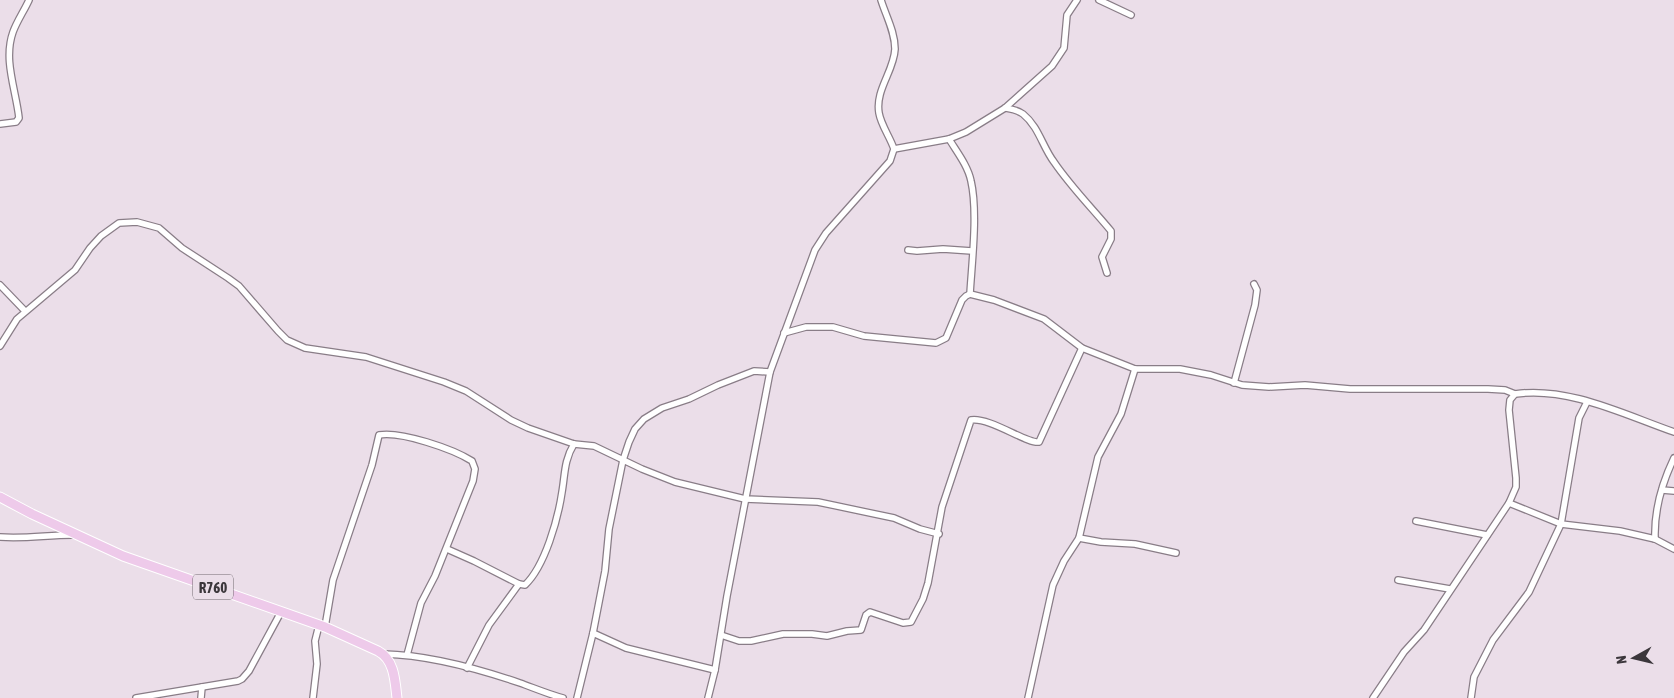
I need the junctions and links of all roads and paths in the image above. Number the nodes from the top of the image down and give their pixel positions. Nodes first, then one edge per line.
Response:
1 (29, 0) edge
2 (881, 0) edge
3 (1077, 0) edge
4 (1099, 0) edge
5 (1131, 15) dead end
6 (1005, 108) junction
7 (0, 124) edge
8 (949, 139) junction
9 (894, 149) junction
10 (908, 250) dead end
11 (972, 251) junction
12 (1108, 273) dead end
13 (1254, 284) dead end
14 (0, 285) edge
15 (970, 294) junction
16 (24, 311) junction
17 (784, 333) junction
18 (0, 346) edge
19 (1082, 348) junction
20 (1135, 369) junction
21 (770, 372) junction
22 (1234, 383) junction
23 (1515, 394) junction
24 (1587, 402) junction
25 (1674, 432) edge
26 (574, 444) junction
27 (1674, 458) edge
28 (623, 460) junction
29 (1662, 490) junction
30 (1674, 492) edge
31 (0, 497) edge
32 (745, 499) junction
33 (1509, 503) junction
34 (1416, 521) dead end
35 (1561, 524) junction
36 (938, 534) junction
37 (77, 535) junction
38 (1487, 535) junction
39 (0, 537) edge
40 (1079, 538) junction
41 (1655, 539) junction
42 (1674, 549) edge
43 (447, 550) junction
44 (1176, 553) dead end
45 (1398, 580) dead end
46 (519, 584) junction
47 (1450, 589) junction
48 (281, 612) junction
49 (322, 626) junction
50 (593, 634) junction
51 (721, 635) junction
52 (384, 654) junction
53 (407, 655) junction
54 (467, 668) junction
55 (716, 670) junction
56 (202, 687) junction
57 (136, 698) edge
58 (200, 698) edge
59 (313, 698) edge
60 (397, 698) edge
61 (563, 698) edge
62 (577, 698) edge
63 (708, 698) edge
64 (1028, 698) edge
65 (1373, 698) edge
66 (1471, 698) edge

1 - 7 street
2 - 9 street
3 - 6 street
4 - 5 street
6 - 8 street
6 - 12 street
8 - 9 street
8 - 11 street
9 - 17 street
10 - 11 street
11 - 15 street
13 - 22 street
14 - 16 street
15 - 17 street
15 - 19 street
16 - 18 street
16 - 26 street
17 - 21 street
19 - 20 street
19 - 36 street
20 - 22 street
20 - 40 street
21 - 28 street
21 - 32 street
22 - 23 street
23 - 24 street
23 - 33 street
24 - 25 street
24 - 35 street
26 - 28 street
26 - 46 street
27 - 29 street
28 - 32 street
28 - 50 street
29 - 30 street
29 - 41 street
31 - 37 main road, R760
32 - 36 street
32 - 51 street
33 - 35 street
33 - 38 street
34 - 38 street
35 - 41 street
35 - 66 street
36 - 51 street
37 - 39 street
37 - 48 main road, R760
38 - 47 street
40 - 44 street
40 - 64 street
41 - 42 street
43 - 46 street
43 - 49 street
43 - 53 street
45 - 47 street
46 - 54 street
47 - 65 street
48 - 49 main road, R760
48 - 56 street
49 - 52 main road, R760
49 - 59 street
50 - 55 street
50 - 62 street
51 - 55 street
52 - 53 street
52 - 60 main road
53 - 54 street
54 - 61 street
55 - 63 street
56 - 57 street
56 - 58 street

